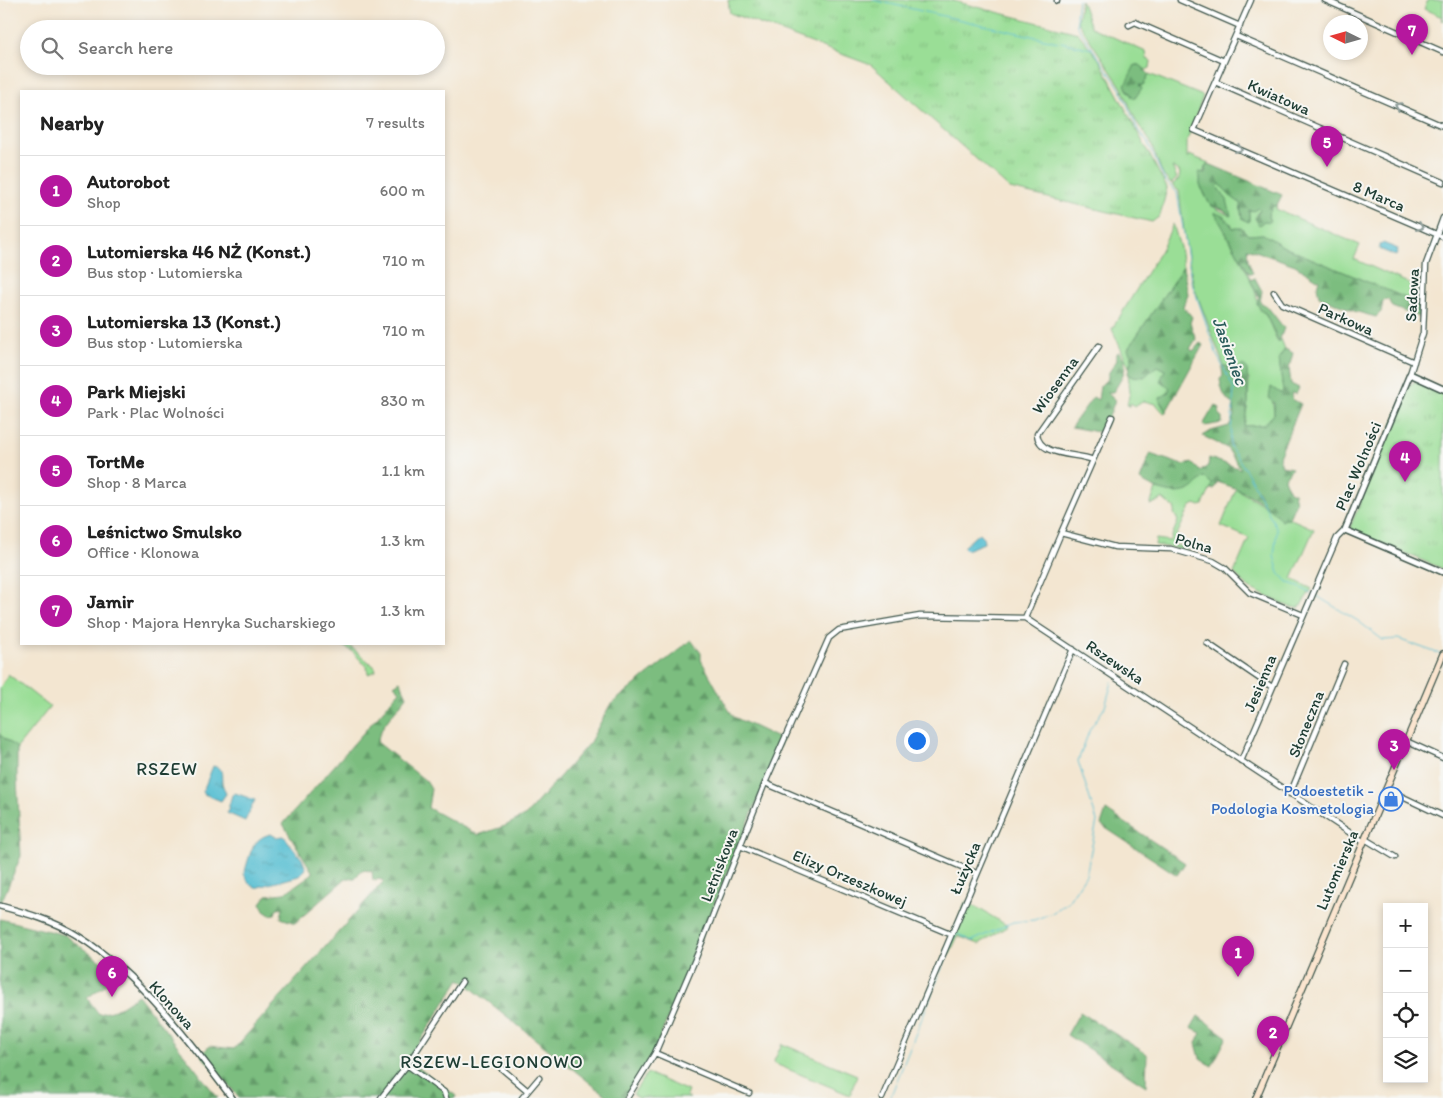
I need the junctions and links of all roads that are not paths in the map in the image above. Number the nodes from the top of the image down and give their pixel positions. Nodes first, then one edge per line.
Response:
1 (1180, 0) edge
2 (1251, 0) edge
3 (1326, 0) edge
4 (1128, 25) dead end
5 (1240, 26) junction
6 (1236, 36) junction
7 (1443, 52) edge
8 (1224, 61) junction
9 (1215, 82) junction
10 (1443, 126) edge
11 (1443, 182) edge
12 (1443, 218) edge
13 (1436, 234) junction
14 (1443, 237) edge
15 (1274, 292) dead end
16 (1099, 346) dead end
17 (1414, 362) junction
18 (1410, 374) junction
19 (1443, 389) edge
20 (1112, 417) dead end
21 (1093, 460) junction
22 (1345, 530) junction
23 (1061, 533) junction
24 (1443, 572) edge
25 (1303, 615) junction
26 (1025, 618) junction
27 (1207, 643) dead end
28 (1074, 649) junction
29 (1443, 654) edge
30 (1344, 664) dead end
31 (1272, 687) junction
32 (1406, 742) junction
33 (1443, 758) edge
34 (1241, 761) junction
35 (765, 783) junction
36 (1386, 790) junction
37 (1290, 794) junction
38 (1443, 816) edge
39 (1364, 840) junction
40 (740, 846) junction
41 (1395, 858) dead end
42 (976, 874) junction
43 (0, 906) edge
44 (950, 934) junction
45 (462, 982) dead end
46 (655, 1053) junction
47 (407, 1065) junction
48 (501, 1068) dead end
49 (539, 1078) dead end
50 (528, 1091) junction
51 (749, 1093) dead end
52 (629, 1096) edge
53 (232, 1098) edge
54 (381, 1098) edge
55 (446, 1098) edge
56 (522, 1098) edge
57 (636, 1098) edge
58 (882, 1098) edge
59 (1256, 1098) edge

1 - 5 street
2 - 5 street
3 - 7 street
4 - 8 street
5 - 6 street
6 - 8 street
10 -> 6 street
8 - 9 street
9 - 11 street, Kwiatowa
9 -> 13 street, 8 Marca
12 - 13 street, Sadowa
13 - 14 street, 8 Marca
13 - 17 street, Sadowa
15 - 17 street, Parkowa
16 - 21 street, Wiosenna
17 - 18 street, Sadowa
18 - 19 street
18 - 22 street, Plac Wolności
20 - 21 street
21 - 23 street
22 - 24 street, Plac Wolności
22 - 25 street
23 - 25 street, Polna
23 - 26 street
25 - 31 street, Jesienna
26 - 28 street, Rszewska
26 - 35 street, Letniskowa
27 - 31 street
28 - 34 street, Rszewska
28 - 42 street, Łużycka
29 - 32 main road, Lutomierska
30 - 37 street, Słoneczna
31 - 34 street, Jesienna
32 - 33 street
32 - 36 main road, Lutomierska
34 - 37 street, Rszewska
35 - 40 street, Letniskowa
35 - 42 street
36 - 38 street
36 - 39 main road, Lutomierska
37 - 39 street, Rszewska
39 - 41 street, Rszewska
39 - 59 main road, Lutomierska
40 - 44 street, Elizy Orzeszkowej
40 - 46 street, Letniskowa
42 - 44 street, Łużycka
43 - 53 street, Klonowa
44 - 58 street, Łużycka
45 - 47 street
46 - 51 street
46 - 52 street, Letniskowa
47 - 54 street
47 - 55 street
48 - 50 street
49 - 50 street
50 - 56 street
52 - 57 street

